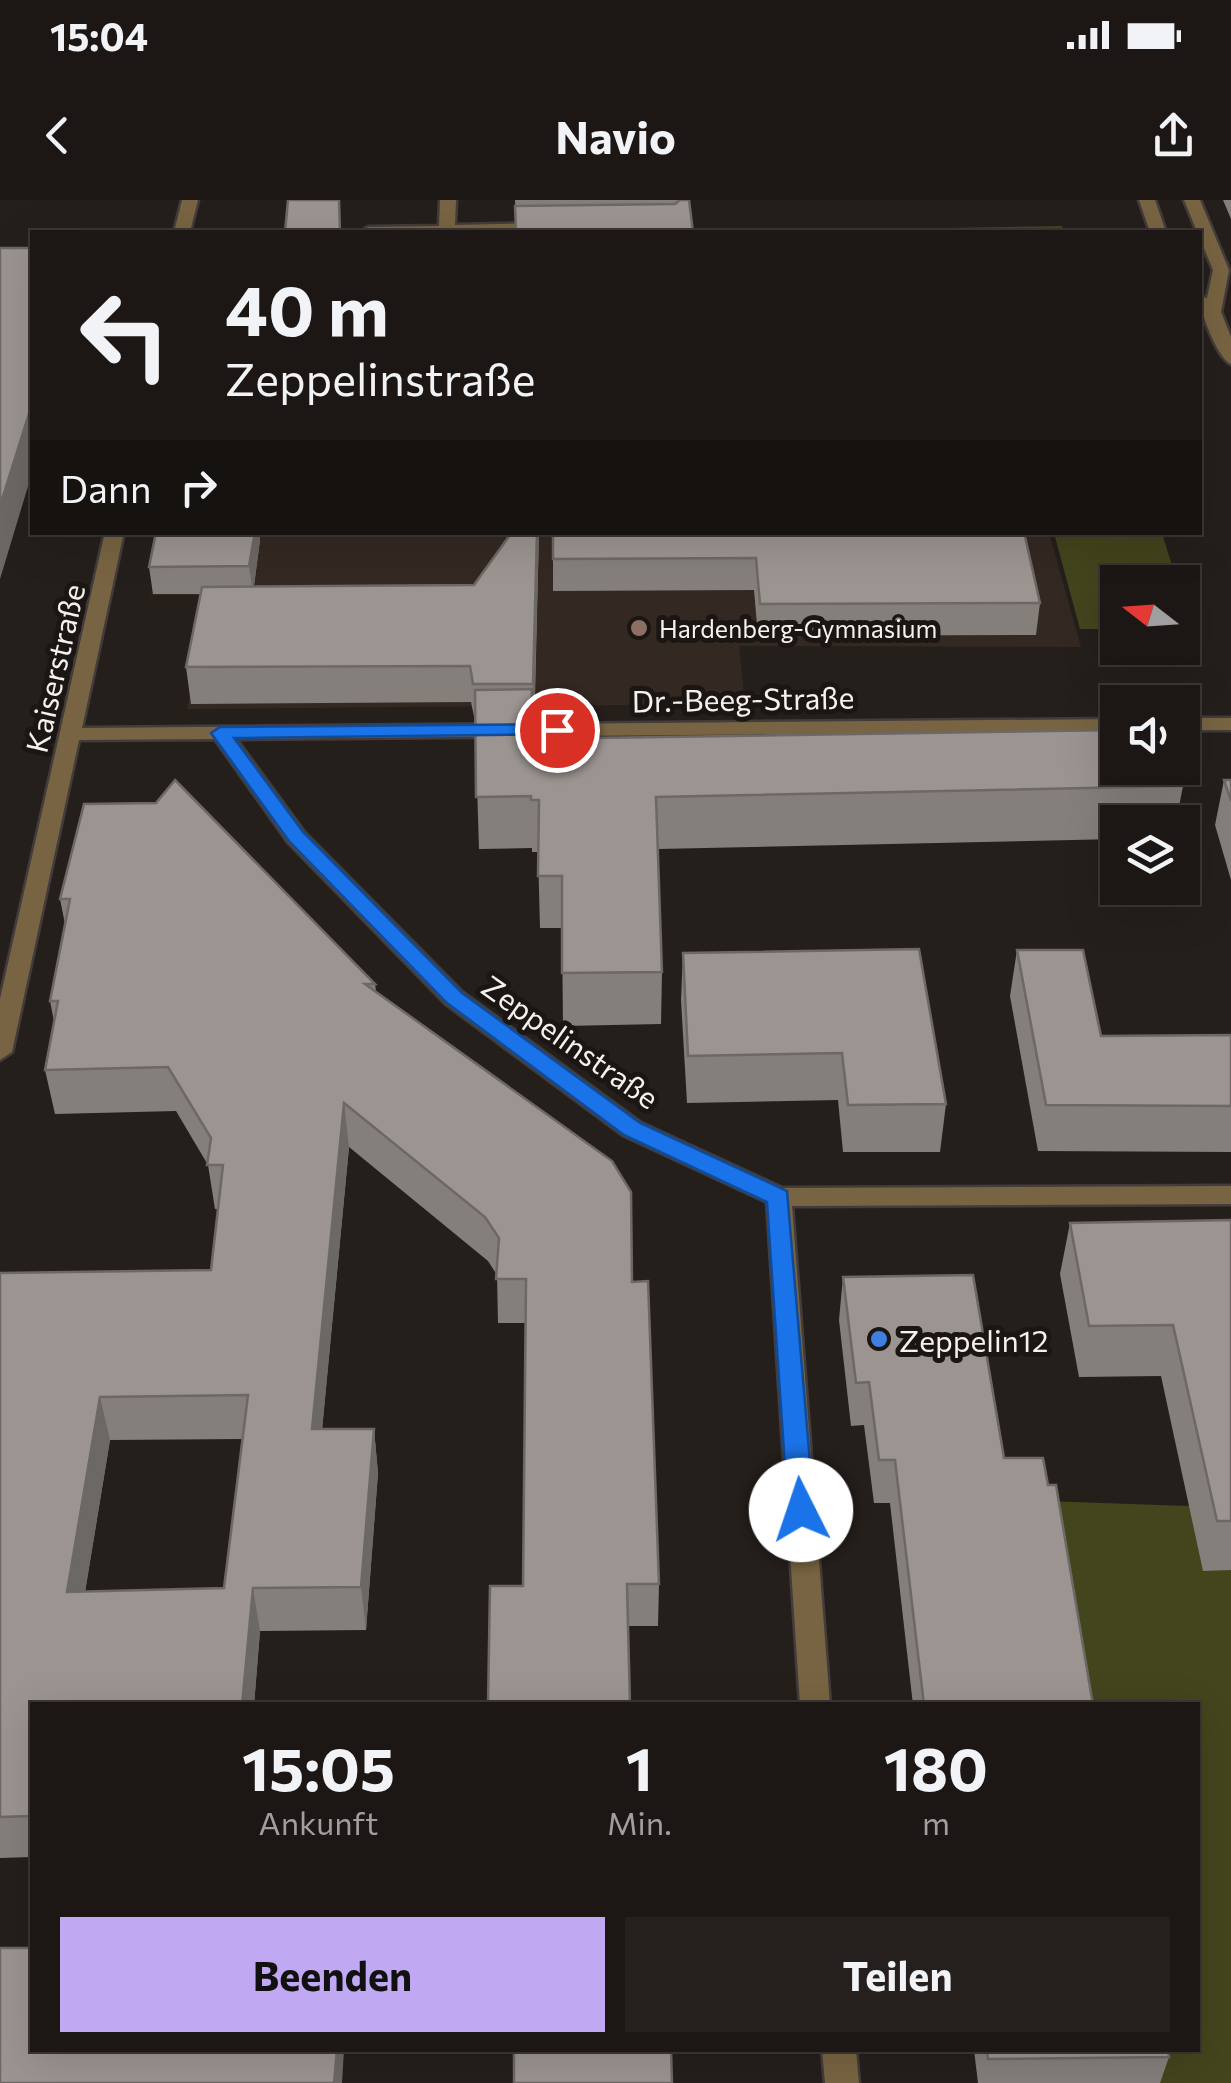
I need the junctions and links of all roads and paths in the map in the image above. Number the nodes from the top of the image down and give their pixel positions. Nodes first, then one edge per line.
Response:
1 (190, 200) edge
2 (448, 200) edge
3 (1147, 200) edge
4 (1192, 200) edge
5 (560, 228) edge
6 (182, 230) edge
7 (446, 230) edge
8 (1157, 230) edge
9 (1206, 306) edge
10 (1231, 359) edge
11 (114, 535) edge
12 (1200, 724) edge
13 (1231, 724) edge
14 (1100, 725) edge
15 (220, 733) junction
16 (70, 734) junction
17 (0, 1052) edge
18 (1231, 1195) edge
19 (778, 1197) junction
20 (815, 1702) edge
21 (840, 2052) edge
22 (842, 2083) edge

1 - 6 street
2 - 7 street
3 - 8 street
4 - 9 street
5 - 7 street
9 - 10 street
11 - 16 street, Kaiserstraße
12 - 13 street
14 - 15 street, Dr.-Beeg-Straße
15 - 16 street, Dr.-Beeg-Straße
15 - 19 street, Zeppelinstraße
16 - 17 street, Kaiserstraße
18 - 19 street, Zeppelinstraße
19 - 20 street
21 - 22 street

